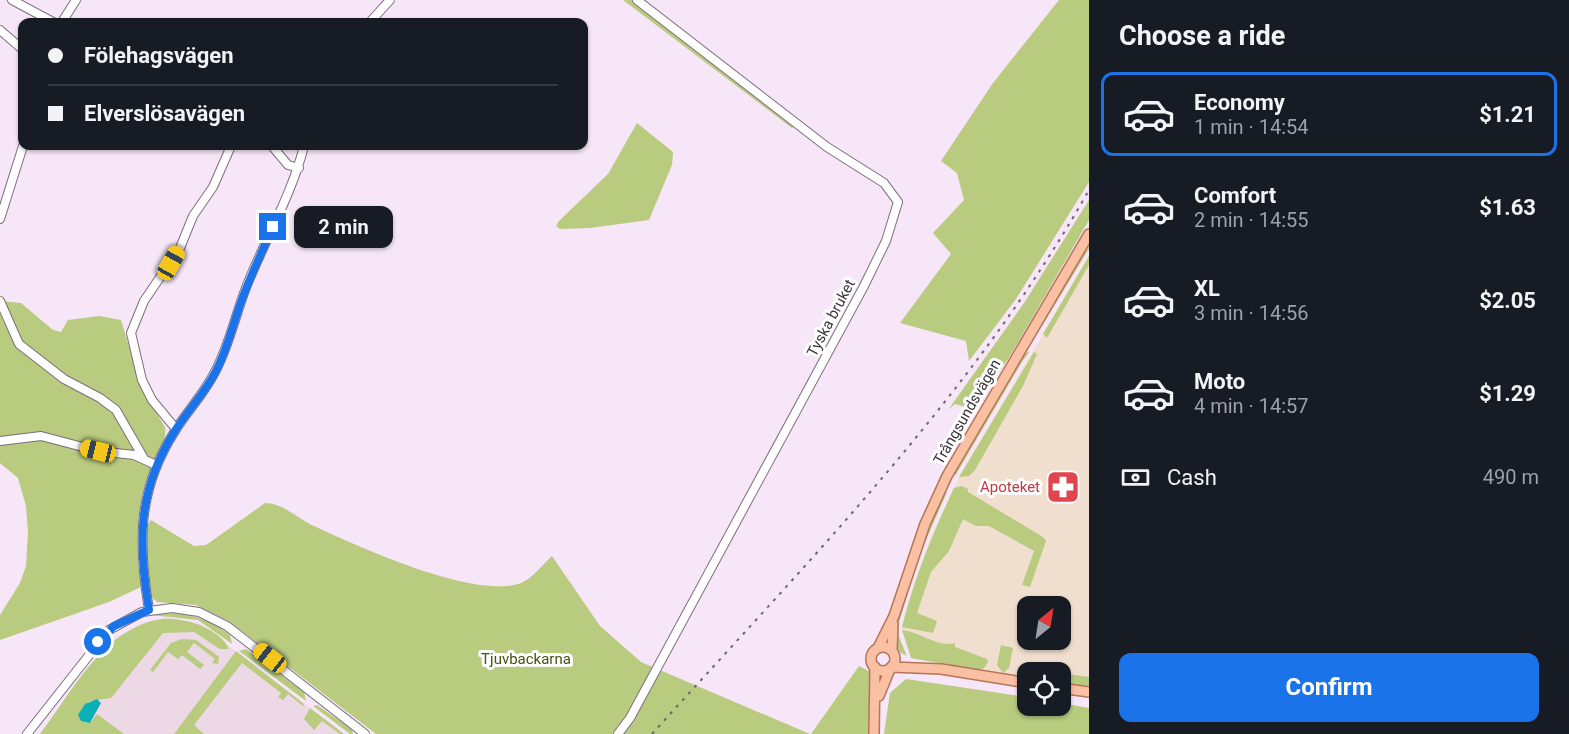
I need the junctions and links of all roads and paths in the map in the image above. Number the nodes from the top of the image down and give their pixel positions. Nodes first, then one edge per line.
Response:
1 (12, 0) edge
2 (76, 0) edge
3 (390, 0) edge
4 (637, 0) edge
5 (46, 18) edge
6 (65, 18) edge
7 (374, 18) edge
8 (0, 30) edge
9 (18, 46) edge
10 (22, 150) edge
11 (229, 150) edge
12 (275, 150) edge
13 (303, 150) edge
14 (299, 168) junction
15 (0, 219) edge
16 (1089, 234) edge
17 (0, 301) edge
18 (176, 429) junction
19 (0, 441) edge
20 (143, 457) junction
21 (156, 465) junction
22 (149, 610) junction
23 (894, 616) junction
24 (878, 648) junction
25 (893, 652) junction
26 (875, 667) junction
27 (891, 668) junction
28 (941, 669) junction
29 (1017, 681) edge
30 (1071, 690) edge
31 (1086, 692) edge
32 (875, 716) junction
33 (27, 734) edge
34 (365, 734) edge
35 (618, 734) edge
36 (874, 734) edge

1 - 5 street
2 - 6 street
3 - 7 street
4 - 35 street, Tyska bruket
8 - 9 street
10 - 15 street
11 - 18 street
12 - 14 street
13 - 14 street
14 - 18 street
16 - 23 main road, Trångsundsvägen
17 - 20 street
18 - 21 street
19 - 20 street
20 - 21 street
21 - 22 street
22 - 33 street
22 - 34 street
23 - 24 main road, Trångsundsvägen
23 - 25 main road, Trångsundsvägen
24 - 25 main road
24 - 26 main road
25 - 27 main road
25 - 28 main road
26 - 27 main road
26 - 32 main road
27 - 28 main road
27 - 32 main road
28 - 29 main road
30 - 31 main road
32 - 36 main road

